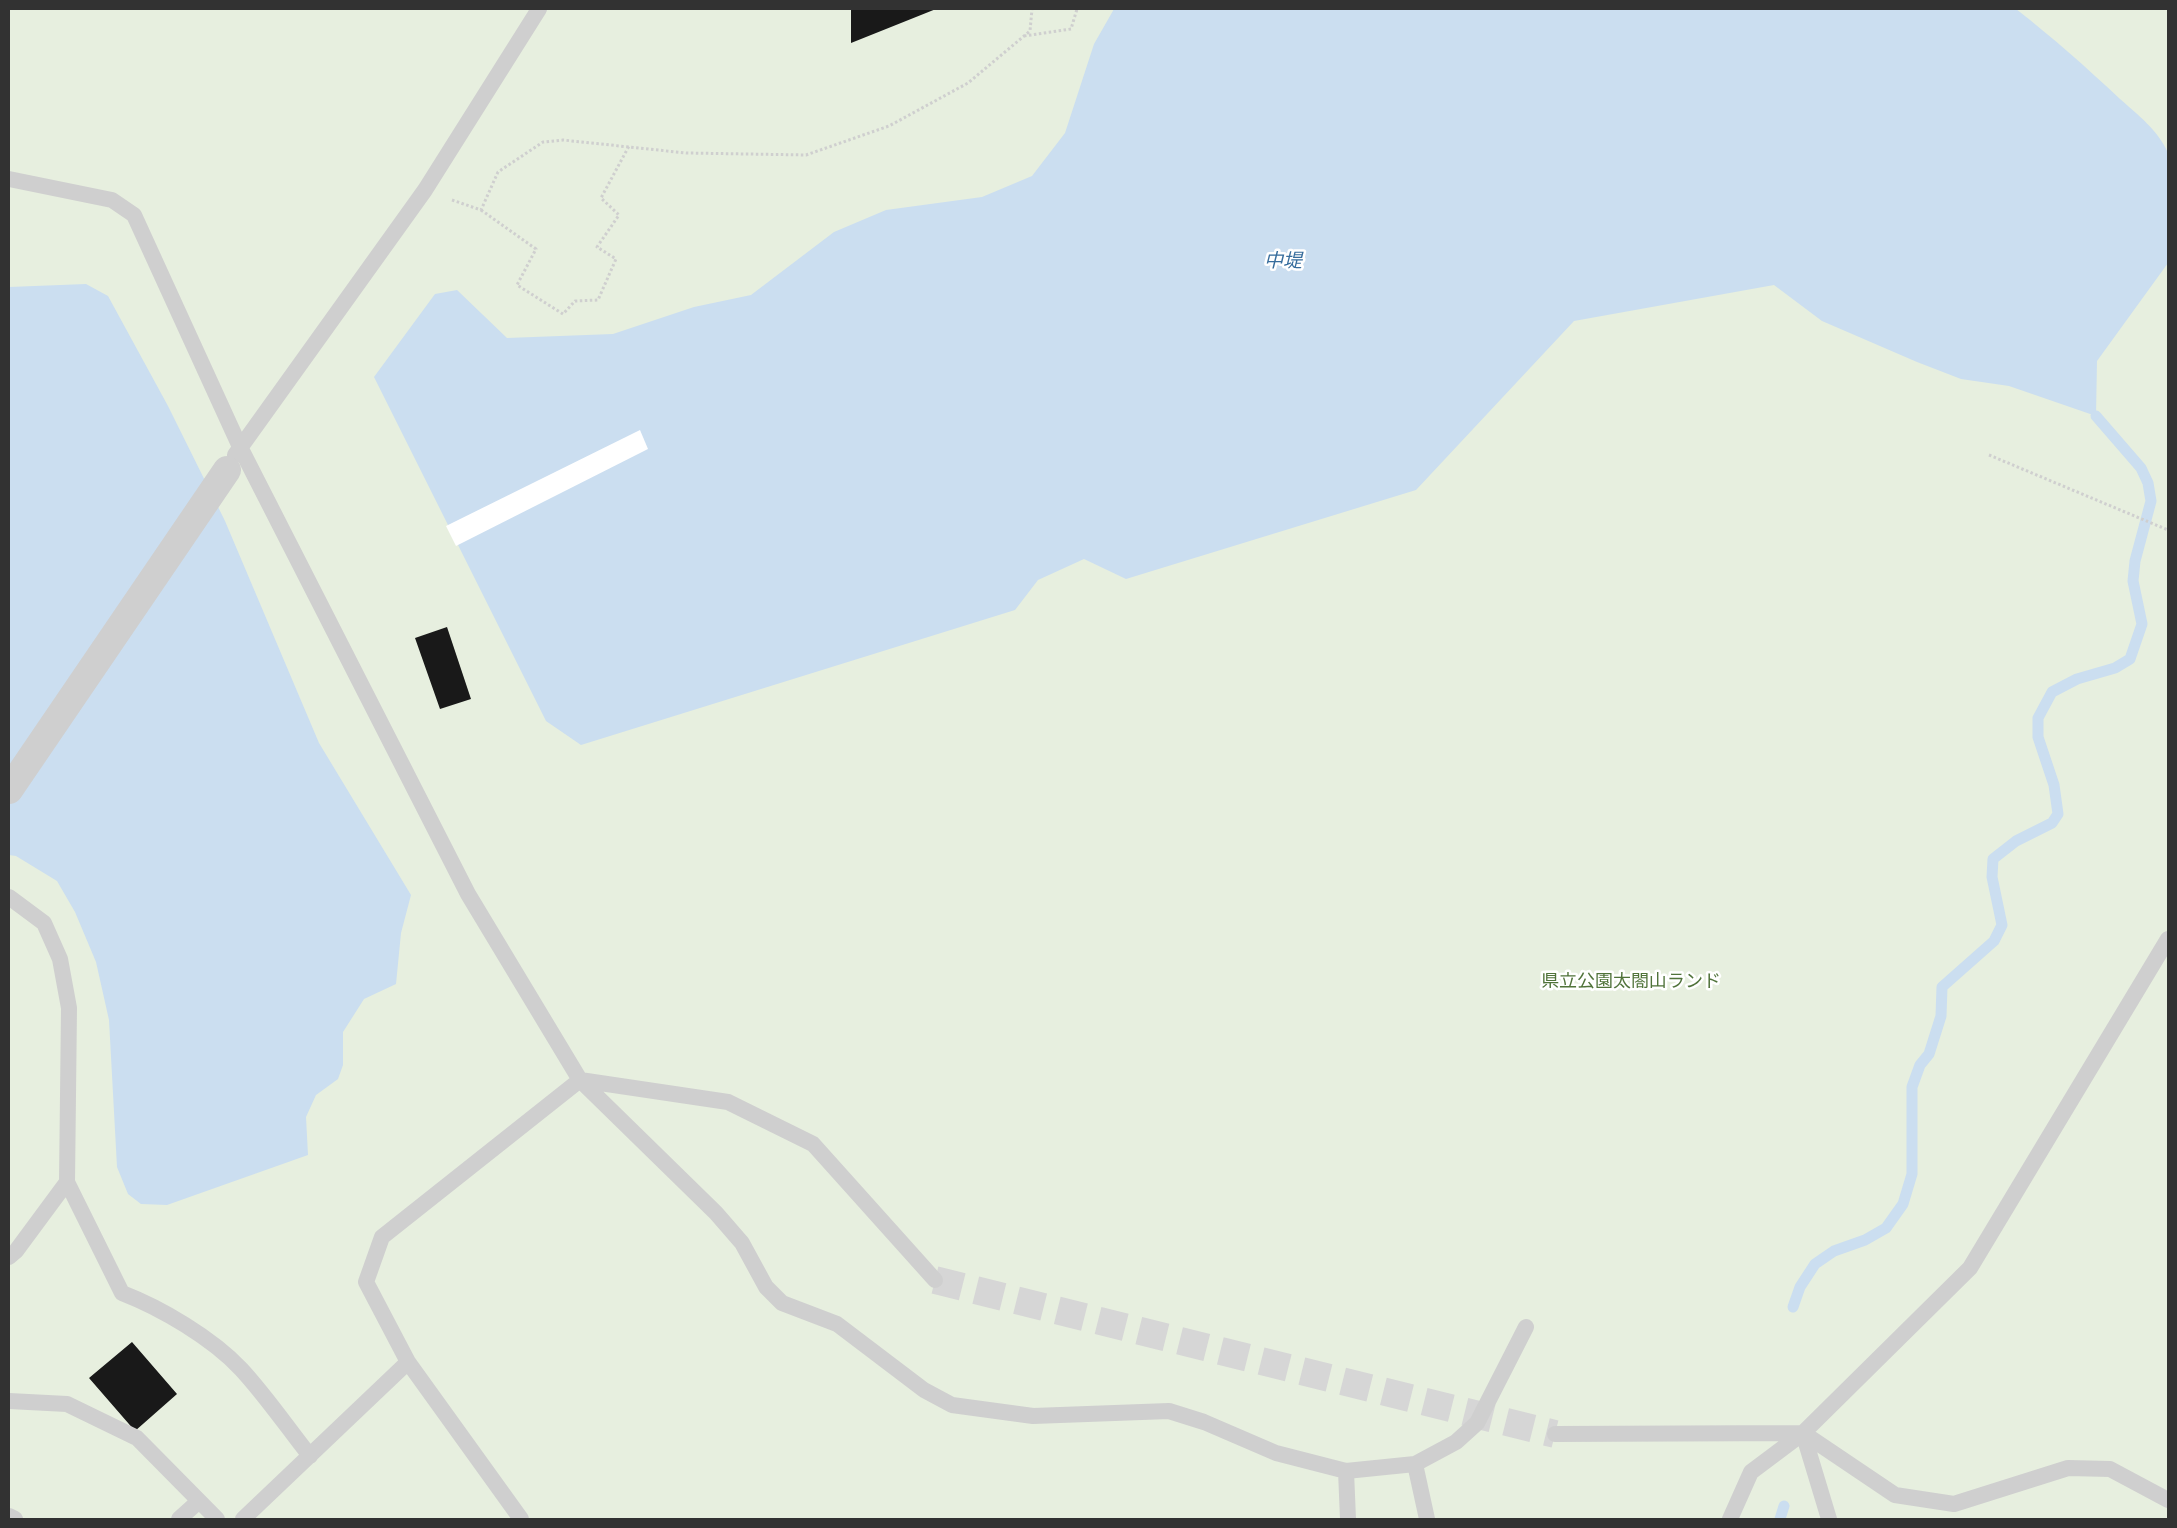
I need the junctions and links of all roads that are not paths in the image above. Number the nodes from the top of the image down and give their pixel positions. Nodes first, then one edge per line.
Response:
1 (538, 9) edge
2 (9, 179) edge
3 (233, 459) junction
4 (9, 790) edge
5 (9, 897) edge
6 (2168, 939) edge
7 (580, 1080) junction
8 (67, 1182) junction
9 (9, 1256) edge
10 (935, 1280) tunnel mouth
11 (1526, 1327) dead end
12 (408, 1362) junction
13 (9, 1401) edge
14 (1803, 1433) junction
15 (1555, 1434) tunnel mouth
16 (310, 1456) junction
17 (1415, 1464) junction
18 (1346, 1471) junction
19 (2168, 1500) edge
20 (199, 1501) junction
21 (9, 1516) edge
22 (15, 1519) edge
23 (179, 1519) edge
24 (217, 1519) edge
25 (243, 1519) edge
26 (522, 1519) edge
27 (1348, 1519) edge
28 (1427, 1519) edge
29 (1730, 1519) edge
30 (1829, 1519) edge

1 - 3 lane
2 - 3 lane
3 - 4 street
3 - 7 lane
5 - 8 lane
6 - 14 lane
7 - 10 lane
7 - 12 lane
7 - 18 lane
8 - 9 lane
8 - 16 lane
11 - 17 lane
12 - 16 lane
12 - 26 lane
13 - 20 lane
14 - 15 lane
14 - 19 lane
14 - 29 lane
14 - 30 lane
16 - 25 lane
17 - 18 lane
17 - 28 lane
18 - 27 lane
20 - 23 lane
20 - 24 lane
21 - 22 lane

